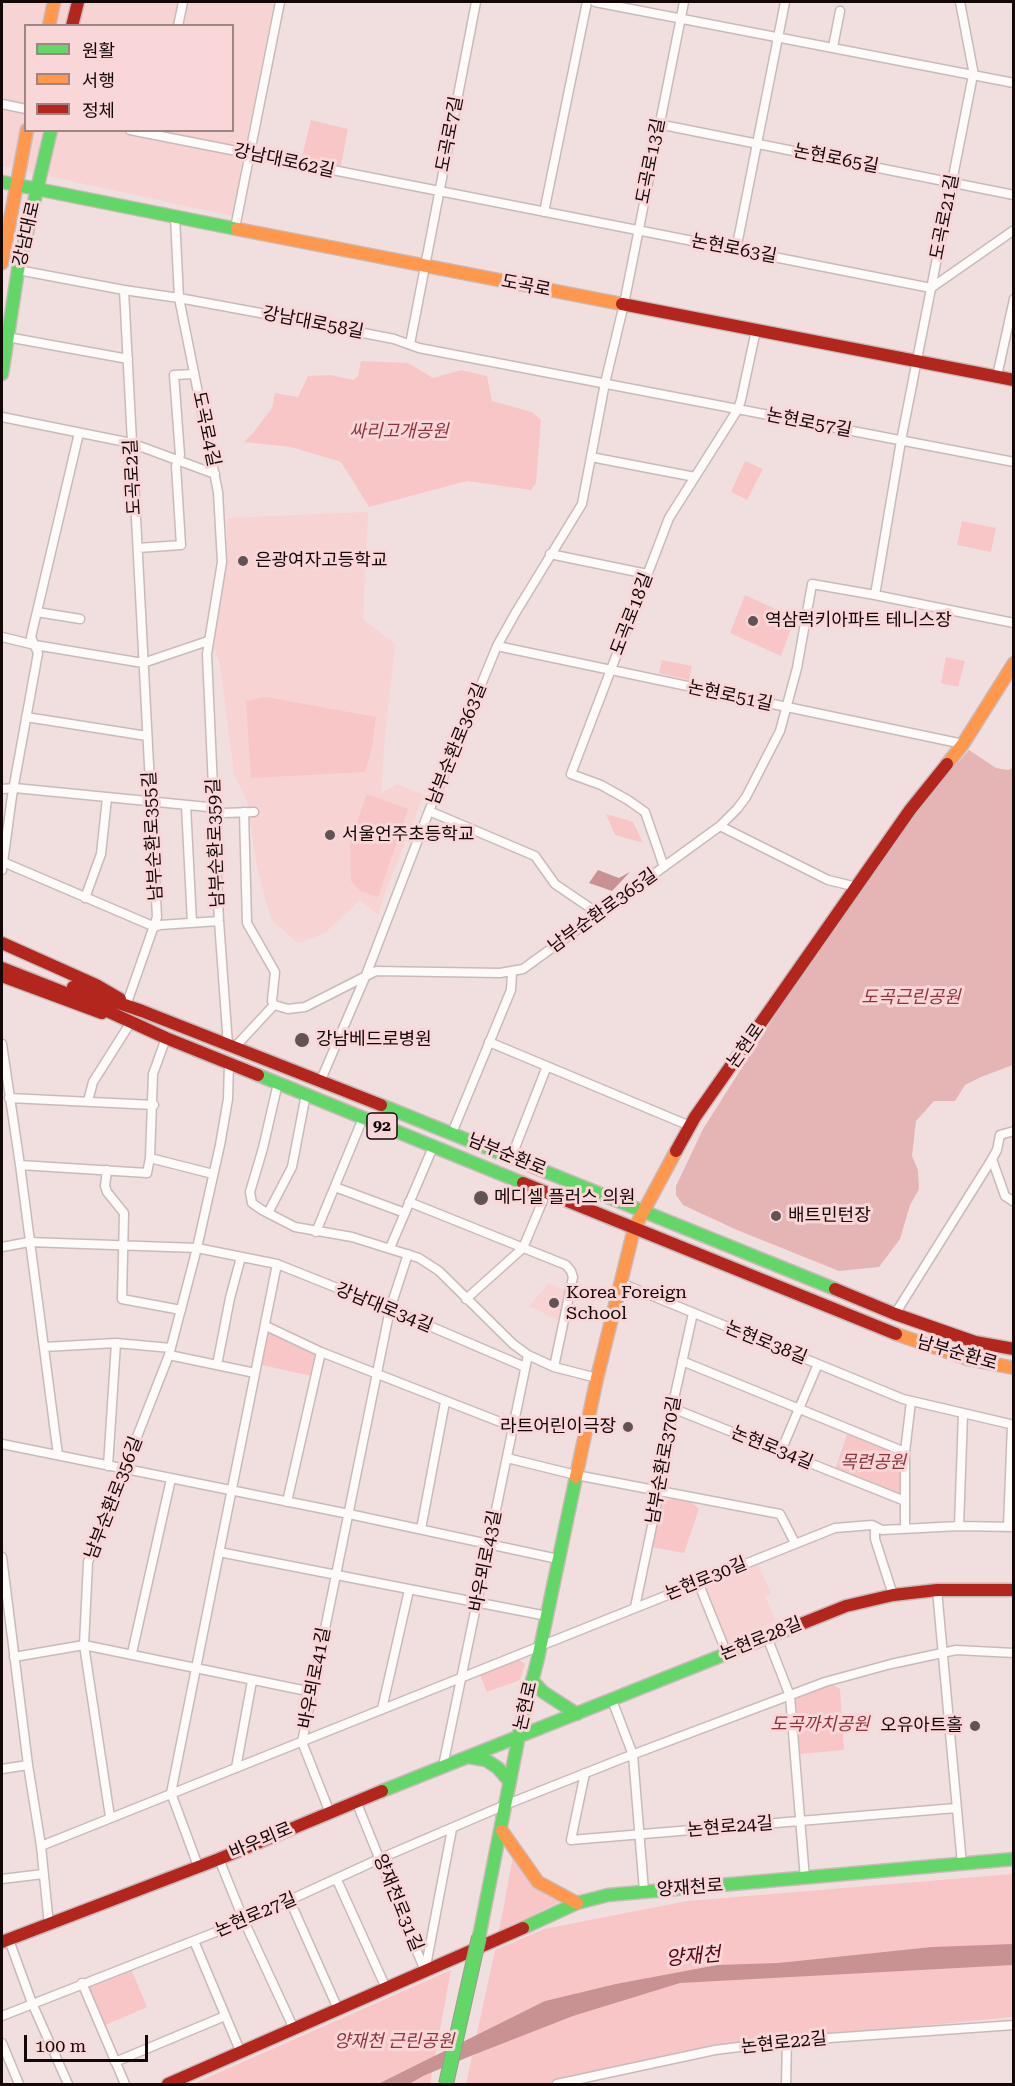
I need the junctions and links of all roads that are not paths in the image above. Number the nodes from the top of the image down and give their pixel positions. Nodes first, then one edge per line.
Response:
1 (54, 2) edge
2 (78, 2) edge
3 (183, 2) edge
4 (280, 2) edge
5 (476, 2) edge
6 (587, 2) edge
7 (595, 2) edge
8 (684, 2) edge
9 (785, 2) edge
10 (960, 2) edge
11 (840, 11) dead end
12 (681, 18) junction
13 (49, 24) edge
14 (72, 24) edge
15 (178, 24) edge
16 (778, 36) junction
17 (833, 47) junction
18 (974, 75) junction
19 (1014, 83) edge
20 (2, 104) edge
21 (24, 109) edge
22 (658, 124) junction
23 (27, 132) edge
24 (51, 132) edge
25 (151, 132) edge
26 (172, 134) edge
27 (758, 144) junction
28 (250, 153) junction
29 (2, 182) edge
30 (951, 182) junction
31 (17, 185) junction
32 (38, 189) junction
33 (438, 191) junction
34 (1014, 195) edge
35 (544, 212) junction
36 (176, 217) junction
37 (235, 228) junction
38 (638, 230) junction
39 (1014, 230) edge
40 (736, 250) junction
41 (2, 263) edge
42 (424, 266) junction
43 (18, 270) junction
44 (931, 288) junction
45 (124, 290) junction
46 (179, 297) junction
47 (1014, 299) edge
48 (624, 304) junction
49 (756, 330) junction
50 (7, 337) junction
51 (410, 344) junction
52 (128, 359) junction
53 (917, 360) junction
54 (2, 374) edge
55 (194, 374) junction
56 (997, 376) junction
57 (1014, 380) edge
58 (605, 383) junction
59 (738, 410) junction
60 (2, 417) edge
61 (80, 433) junction
62 (901, 441) junction
63 (131, 443) junction
64 (591, 457) junction
65 (179, 460) junction
66 (1014, 462) edge
67 (215, 474) junction
68 (695, 477) junction
69 (138, 548) junction
70 (550, 554) junction
71 (647, 574) junction
72 (874, 595) junction
73 (37, 612) junction
74 (80, 619) dead end
75 (1014, 623) edge
76 (2, 637) edge
77 (208, 642) junction
78 (35, 645) junction
79 (497, 646) junction
80 (143, 663) junction
81 (1014, 663) edge
82 (610, 670) junction
83 (787, 707) junction
84 (26, 717) junction
85 (147, 736) junction
86 (963, 744) junction
87 (15, 788) junction
88 (2, 789) edge
89 (107, 798) junction
90 (151, 802) junction
91 (186, 805) junction
92 (215, 809) junction
93 (429, 811) junction
94 (720, 826) junction
95 (2, 866) edge
96 (664, 867) junction
97 (857, 887) junction
98 (85, 897) junction
99 (599, 914) junction
100 (219, 921) junction
101 (192, 923) junction
102 (155, 927) junction
103 (2, 943) edge
104 (2, 958) edge
105 (2, 968) edge
106 (512, 972) junction
107 (366, 975) junction
108 (2, 976) edge
109 (127, 1003) junction
110 (274, 1005) junction
111 (142, 1011) junction
112 (131, 1022) junction
113 (166, 1038) junction
114 (489, 1042) junction
115 (2, 1044) edge
116 (231, 1046) junction
117 (229, 1063) junction
118 (547, 1066) junction
119 (4, 1073) edge
120 (320, 1082) junction
121 (278, 1083) junction
122 (306, 1094) junction
123 (9, 1098) junction
124 (88, 1101) junction
125 (154, 1105) junction
126 (363, 1118) junction
127 (690, 1126) junction
128 (1014, 1131) edge
129 (453, 1133) junction
130 (433, 1147) junction
131 (150, 1158) junction
132 (511, 1158) junction
133 (992, 1159) junction
134 (20, 1166) junction
135 (107, 1170) junction
136 (213, 1174) junction
137 (335, 1187) junction
138 (546, 1193) junction
139 (409, 1202) junction
140 (1014, 1202) edge
141 (644, 1210) junction
142 (268, 1213) junction
143 (405, 1213) junction
144 (634, 1229) junction
145 (316, 1232) junction
146 (29, 1242) junction
147 (123, 1245) junction
148 (2, 1247) edge
149 (197, 1248) junction
150 (390, 1248) junction
151 (524, 1248) junction
152 (408, 1254) junction
153 (241, 1257) junction
154 (277, 1264) junction
155 (621, 1283) junction
156 (466, 1299) junction
157 (390, 1309) junction
158 (181, 1310) junction
159 (693, 1313) junction
160 (895, 1314) junction
161 (266, 1326) junction
162 (116, 1343) junction
163 (44, 1347) junction
164 (1014, 1349) edge
165 (170, 1352) junction
166 (321, 1352) junction
167 (528, 1355) junction
168 (682, 1361) junction
169 (818, 1364) junction
170 (217, 1365) junction
171 (525, 1367) junction
172 (554, 1367) junction
173 (1014, 1368) edge
174 (377, 1372) junction
175 (255, 1373) junction
176 (597, 1378) junction
177 (911, 1401) junction
178 (445, 1402) junction
179 (672, 1408) junction
180 (800, 1408) junction
181 (963, 1414) junction
182 (1013, 1425) edge
183 (513, 1427) junction
184 (2, 1444) edge
185 (781, 1451) junction
186 (905, 1452) junction
187 (58, 1455) junction
188 (507, 1458) junction
189 (108, 1466) junction
190 (126, 1468) junction
191 (576, 1474) junction
192 (171, 1479) junction
193 (660, 1490) junction
194 (230, 1491) junction
195 (905, 1501) junction
196 (287, 1502) junction
197 (349, 1514) junction
198 (959, 1526) junction
199 (1011, 1527) edge
200 (875, 1528) junction
201 (905, 1528) junction
202 (421, 1529) junction
203 (489, 1543) junction
204 (795, 1543) junction
205 (219, 1552) junction
206 (2, 1557) edge
207 (558, 1559) junction
208 (336, 1575) junction
209 (698, 1582) junction
210 (409, 1590) junction
211 (937, 1590) junction
212 (1014, 1590) edge
213 (893, 1595) junction
214 (477, 1603) junction
215 (635, 1607) junction
216 (547, 1616) junction
217 (767, 1637) junction
218 (84, 1645) junction
219 (540, 1645) junction
220 (132, 1653) junction
221 (943, 1653) junction
222 (1014, 1653) edge
223 (727, 1654) junction
224 (14, 1657) junction
225 (195, 1668) junction
226 (462, 1677) junction
227 (532, 1680) junction
228 (252, 1681) junction
229 (312, 1692) junction
230 (790, 1696) junction
231 (612, 1700) junction
232 (382, 1709) junction
233 (577, 1714) junction
234 (519, 1737) junction
235 (302, 1742) junction
236 (633, 1755) junction
237 (468, 1757) junction
238 (28, 1765) junction
239 (443, 1766) junction
240 (236, 1768) junction
241 (2, 1769) edge
242 (585, 1773) junction
243 (510, 1782) junction
244 (171, 1793) junction
245 (357, 1801) junction
246 (505, 1805) junction
247 (956, 1808) junction
248 (330, 1813) junction
249 (110, 1817) junction
250 (802, 1820) junction
251 (452, 1829) junction
252 (502, 1831) junction
253 (641, 1835) junction
254 (41, 1846) junction
255 (219, 1859) junction
256 (379, 1859) junction
257 (1014, 1859) edge
258 (962, 1864) junction
259 (198, 1866) junction
260 (43, 1874) junction
261 (2, 1879) edge
262 (805, 1879) junction
263 (337, 1880) junction
264 (644, 1891) junction
265 (290, 1901) junction
266 (577, 1903) junction
267 (244, 1921) junction
268 (49, 1925) junction
269 (5, 1941) edge
270 (194, 1941) junction
271 (425, 1971) junction
272 (82, 1983) junction
273 (386, 1988) junction
274 (32, 2003) junction
275 (339, 2009) junction
276 (2, 2016) edge
277 (225, 2016) junction
278 (1014, 2025) edge
279 (294, 2029) junction
280 (787, 2041) junction
281 (2, 2043) edge
282 (241, 2053) junction
283 (115, 2062) junction
284 (19, 2085) edge
285 (68, 2085) edge
286 (125, 2085) edge
287 (168, 2085) edge
288 (446, 2085) edge
289 (557, 2085) edge
290 (786, 2085) edge

1 - 13 main road
2 - 14 main road
3 - 15 street
4 - 28 street
5 - 33 street, 도곡로7길
6 - 35 street
7 - 12 street
8 - 12 street, 도곡로13길
9 - 16 street
10 - 18 street
11 - 17 street
12 - 16 street
12 - 22 street, 도곡로13길
16 - 17 street
16 - 27 street
17 - 18 street
18 - 19 street
18 - 30 street, 도곡로21길
20 - 21 street
22 - 27 street, 논현로65길
22 - 38 street, 도곡로13길
23 - 31 main road, 강남대로
24 - 32 main road, 강남대로
25 - 26 street, 강남대로62길
26 - 28 street, 강남대로62길
27 - 30 street, 논현로65길
27 - 40 street
28 - 33 street, 강남대로62길
28 - 37 street
29 - 31 main road, 도곡로
30 - 34 street, 논현로65길
30 - 44 street, 도곡로21길
31 - 32 main road, 도곡로
31 - 41 main road, 강남대로
32 - 36 main road, 도곡로
32 - 43 main road, 강남대로
33 - 35 street, 논현로63길
33 - 42 street, 도곡로7길
35 - 38 street, 논현로63길
36 - 37 main road, 도곡로
36 - 46 street, 도곡로4길
37 - 42 main road, 도곡로
38 - 40 street, 논현로63길
38 - 48 street, 도곡로13길
39 - 44 street
40 - 44 street, 논현로63길
42 - 48 main road, 도곡로
42 - 51 street, 도곡로7길
43 - 45 street, 강남대로58길
43 - 50 main road, 강남대로
44 - 53 street, 도곡로21길
45 - 46 street, 강남대로58길
45 - 52 street, 도곡로2길
46 - 51 street, 강남대로58길
46 - 55 street, 도곡로4길
47 - 56 street
48 - 49 main road, 도곡로
48 - 58 street, 도곡로13길
49 - 53 main road, 도곡로
49 - 59 street, 도곡로18길
50 - 52 street
50 - 54 main road, 강남대로
51 - 58 street, 강남대로58길
52 - 63 street, 도곡로2길
53 - 56 main road, 도곡로
53 - 62 street, 도곡로21길
55 - 65 street
55 - 67 street, 도곡로4길
56 - 57 main road, 도곡로
58 - 59 street, 논현로57길
58 - 64 street, 도곡로13길
59 - 62 street, 논현로57길
59 - 68 street, 도곡로18길
60 - 61 street
61 - 63 street
61 - 73 street
62 - 66 street, 논현로57길
62 - 72 street, 도곡로21길
63 - 65 street
63 - 69 street, 도곡로2길
64 - 68 street
64 - 70 street, 남부순환로363길
65 - 67 street
65 - 69 street
67 - 77 street, 도곡로4길
68 - 71 street, 도곡로18길
69 - 80 street, 도곡로2길
70 - 71 street
70 - 79 street, 남부순환로363길
71 - 82 street, 도곡로18길
72 - 75 street
72 - 83 street, 남부순환로365길
73 - 74 street
73 - 78 street
76 - 78 street
77 - 80 street
77 - 92 street, 남부순환로359길
78 - 80 street
78 - 84 street
79 - 82 street, 논현로51길
79 - 93 street, 남부순환로363길
80 - 85 street, 남부순환로355길
81 - 86 main road, 논현로
82 - 83 street, 논현로51길
82 - 96 street, 도곡로18길
83 - 86 street, 논현로51길
83 - 94 street, 남부순환로365길
84 - 85 street
84 - 87 street
85 - 90 street, 남부순환로355길
86 - 97 main road, 논현로
87 - 88 street
87 - 89 street
87 - 95 street
89 - 90 street
89 - 98 street
90 - 91 street
90 - 102 street, 남부순환로355길
91 - 92 street
91 - 101 street
92 - 100 street, 남부순환로359길
92 - 110 street
93 - 99 street
93 - 107 street, 남부순환로363길
94 - 96 street, 남부순환로365길
94 - 97 street
95 - 98 street
96 - 99 street, 남부순환로365길
97 - 127 main road, 논현로
98 - 102 street
99 - 106 street, 남부순환로365길
100 - 101 street
100 - 116 street, 남부순환로359길
101 - 102 street
102 - 109 street, 남부순환로355길
103 - 109 main road
104 - 111 main road, 남부순환로 / 92
105 - 112 main road, 남부순환로 / 92
106 - 107 street
106 - 114 street
107 - 110 street
107 - 120 street, 남부순환로363길
108 - 112 main road
109 - 111 main road
110 - 116 street
111 - 116 main road, 남부순환로 / 92
112 - 113 main road, 남부순환로 / 92
112 - 124 street
113 - 117 main road, 남부순환로 / 92
113 - 125 street
114 - 118 street
114 - 129 street
115 - 119 street
116 - 120 main road, 남부순환로 / 92
117 - 121 main road, 남부순환로 / 92
117 - 136 street, 남부순환로356길
118 - 127 street
118 - 132 street
119 - 123 street
120 - 129 main road, 남부순환로 / 92
121 - 122 main road, 남부순환로 / 92
121 - 142 street
122 - 126 main road, 남부순환로 / 92
122 - 142 street
123 - 124 street
123 - 134 street
124 - 125 street
125 - 131 street
126 - 130 main road, 남부순환로 / 92
126 - 137 street
127 - 141 main road, 논현로
128 - 133 street
129 - 132 main road, 남부순환로 / 92
130 - 138 main road, 남부순환로 / 92
130 - 139 street
131 - 135 street
131 - 136 street
132 - 141 main road, 남부순환로 / 92
133 - 140 street
133 - 160 street
134 - 135 street
134 - 146 street
135 - 147 street
136 - 149 street, 남부순환로356길
137 - 143 street
137 - 145 street
138 - 144 main road, 남부순환로 / 92
138 - 151 street
139 - 143 street
139 - 151 street
141 - 144 main road, 논현로
141 - 160 main road, 남부순환로 / 92
142 - 145 street
143 - 150 street
144 - 155 main road, 논현로
144 - 173 main road, 남부순환로 / 92
145 - 150 street
146 - 147 street, 강남대로34길
146 - 148 street, 강남대로34길
146 - 163 street
147 - 149 street, 강남대로34길
147 - 158 street
149 - 153 street, 강남대로34길
149 - 158 street, 남부순환로356길
150 - 152 street
151 - 156 street
151 - 172 street
152 - 156 street
152 - 157 street, 바우뫼로41길
153 - 154 street, 강남대로34길
153 - 170 street
154 - 157 street, 강남대로34길
154 - 161 street
155 - 159 street, 논현로38길
155 - 176 main road, 논현로
156 - 167 street
157 - 171 street, 강남대로34길
157 - 174 street, 바우뫼로41길
158 - 165 street, 남부순환로356길
159 - 168 street, 남부순환로370길
159 - 169 street, 논현로38길
160 - 164 main road, 남부순환로 / 92
161 - 166 street
161 - 175 street
162 - 163 street
162 - 165 street
162 - 189 street
163 - 187 street
165 - 170 street
165 - 190 street, 남부순환로356길
166 - 174 street
166 - 196 street
167 - 171 street, 바우뫼로43길
167 - 172 street
168 - 179 street, 남부순환로370길
168 - 180 street
169 - 177 street, 논현로38길
169 - 180 street
170 - 175 street
171 - 183 street, 바우뫼로43길
172 - 176 street
174 - 178 street
174 - 197 street, 바우뫼로41길
175 - 194 street
176 - 191 main road, 논현로
177 - 181 street, 논현로38길
177 - 186 street
178 - 183 street
178 - 202 street
179 - 185 street, 논현로34길
179 - 193 street, 남부순환로370길
180 - 185 street
180 - 186 street
181 - 182 street, 논현로38길
181 - 198 street
182 - 199 street, 논현로38길
183 - 188 street, 바우뫼로43길
184 - 187 street
185 - 195 street, 논현로34길
186 - 195 street
187 - 189 street
188 - 191 street
188 - 203 street, 바우뫼로43길
189 - 190 street
190 - 192 street
190 - 218 street, 남부순환로356길
191 - 193 street
191 - 207 main road, 논현로
192 - 194 street
192 - 220 street
193 - 204 street
193 - 215 street, 남부순환로370길
194 - 196 street
194 - 205 street
195 - 201 street
196 - 197 street
197 - 202 street
197 - 208 street, 바우뫼로41길
198 - 199 street, 논현로30길
198 - 201 street, 논현로30길
200 - 201 street, 논현로30길
200 - 204 street, 논현로30길
200 - 213 street
202 - 203 street
203 - 207 street
203 - 214 street, 바우뫼로43길
204 - 209 street, 논현로30길
205 - 208 street
205 - 225 street
206 - 224 street
207 - 216 main road, 논현로
208 - 210 street
208 - 229 street, 바우뫼로41길
209 - 215 street, 논현로30길
209 - 223 street
210 - 214 street
210 - 232 street
211 - 212 main road, 논현로28길
211 - 213 main road, 논현로28길
211 - 221 street
213 - 217 main road, 논현로28길
214 - 216 street
214 - 226 street, 바우뫼로43길
215 - 219 street, 논현로30길
216 - 219 main road, 논현로
217 - 223 main road, 논현로28길
217 - 230 street
218 - 220 street
218 - 224 street
218 - 249 street, 남부순환로356길
219 - 226 street, 논현로30길
219 - 227 main road, 논현로
220 - 225 street
221 - 222 street, 논현로27길
221 - 230 street, 논현로27길
221 - 247 street
223 - 231 main road, 논현로28길
224 - 238 street
225 - 228 street
225 - 244 street
226 - 232 street, 논현로30길
226 - 239 street, 바우뫼로43길
227 - 233 main road
227 - 234 main road, 논현로
228 - 229 street
228 - 240 street
229 - 235 street, 바우뫼로41길
230 - 236 street, 논현로27길
230 - 250 street
231 - 233 main road, 논현로28길
231 - 236 street
232 - 235 street, 논현로30길
233 - 234 main road, 논현로28길
234 - 237 main road, 바우뫼로
234 - 243 main road, 논현로
235 - 240 street, 논현로30길
235 - 248 street, 바우뫼로41길
236 - 242 street, 논현로27길
236 - 253 street
237 - 239 main road, 바우뫼로
237 - 243 main road
238 - 241 street
238 - 254 street
239 - 245 main road, 바우뫼로
240 - 244 street, 논현로30길
242 - 246 street, 논현로27길
242 - 253 street, 논현로24길
243 - 246 main road, 논현로
244 - 249 street, 논현로30길
244 - 259 street
245 - 248 main road, 바우뫼로
245 - 256 street, 양재천로31길
246 - 251 street, 논현로27길
246 - 252 main road, 논현로
247 - 250 street, 논현로24길
247 - 258 street
248 - 255 main road, 바우뫼로
249 - 254 street, 논현로30길
250 - 253 street, 논현로24길
250 - 262 street
251 - 256 street, 논현로27길
251 - 271 street, 양재천로31길
252 - 266 main road
252 - 288 main road, 논현로, bridge
253 - 264 street
254 - 260 street
255 - 259 main road, 바우뫼로
255 - 267 street
256 - 263 street, 논현로27길
256 - 271 street, 양재천로31길
257 - 258 main road, 양재천로
258 - 262 main road, 양재천로
259 - 268 main road, 바우뫼로
260 - 261 street
260 - 268 street
262 - 264 main road, 양재천로
263 - 265 street, 논현로27길
263 - 273 street
264 - 266 main road, 양재천로
265 - 267 street, 논현로27길
265 - 275 street
266 - 271 main road, 양재천로
267 - 270 street, 논현로27길
267 - 279 street
268 - 269 main road, 바우뫼로
269 - 274 street
270 - 272 street, 논현로27길
270 - 277 street
271 - 273 main road, 양재천로
272 - 274 street, 논현로27길
272 - 283 street
273 - 275 main road, 양재천로
274 - 276 street, 논현로27길
274 - 285 street
275 - 279 main road, 양재천로
277 - 282 street
277 - 283 street
278 - 280 street, 논현로22길
279 - 282 main road, 양재천로
280 - 289 street, 논현로22길
280 - 290 street
281 - 284 street
282 - 287 main road, 양재천로
283 - 286 street

